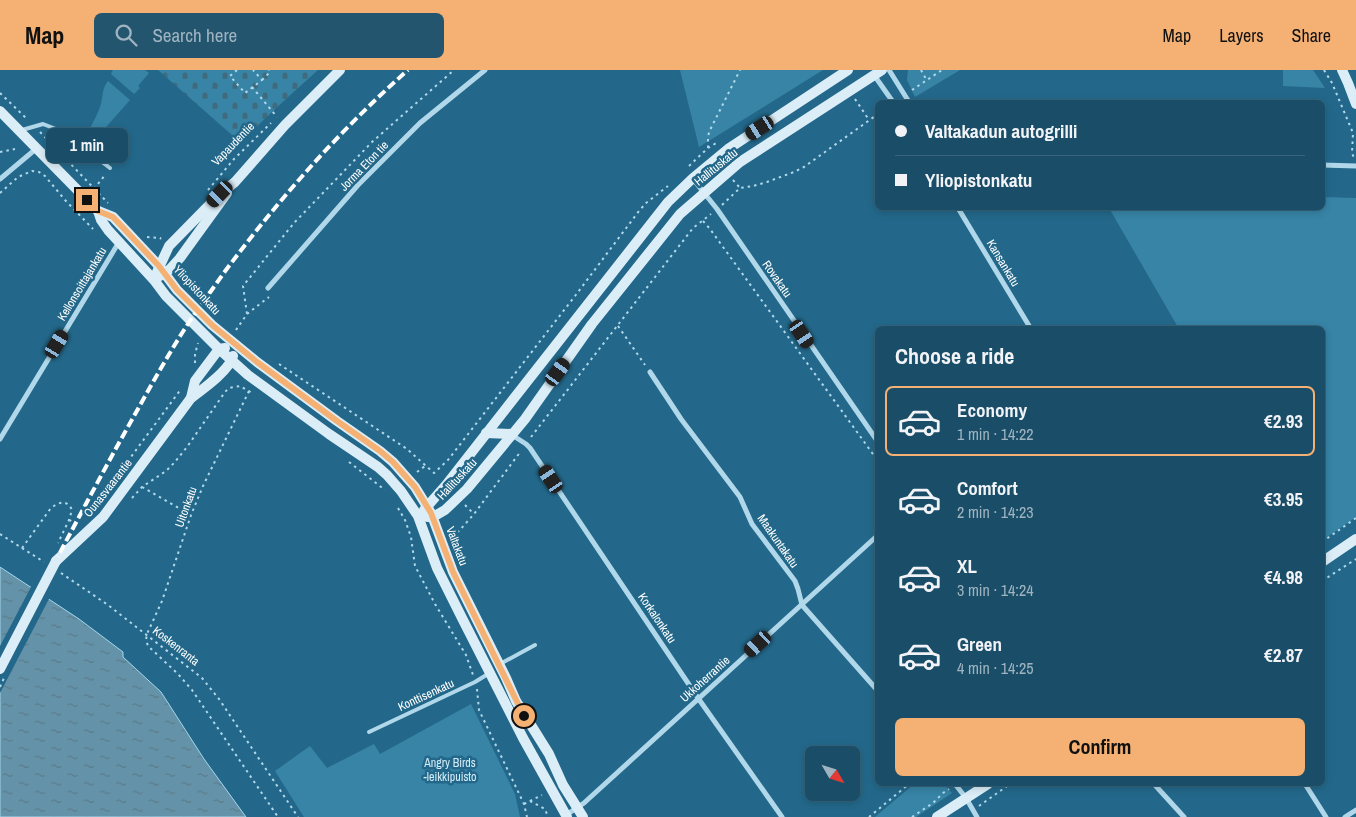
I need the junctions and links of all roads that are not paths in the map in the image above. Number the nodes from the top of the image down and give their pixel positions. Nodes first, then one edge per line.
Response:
1 (340, 70) edge
2 (485, 70) edge
3 (848, 70) edge
4 (889, 70) edge
5 (1342, 70) edge
6 (876, 72) edge
7 (891, 100) edge
8 (908, 100) edge
9 (1356, 104) edge
10 (0, 111) edge
11 (20, 130) junction
12 (36, 148) junction
13 (1325, 165) edge
14 (1356, 165) edge
15 (109, 169) road end
16 (693, 178) junction
17 (0, 179) edge
18 (235, 182) junction
19 (704, 193) junction
20 (959, 210) edge
21 (98, 211) junction
22 (120, 242) junction
23 (161, 270) junction
24 (154, 280) junction
25 (268, 288) dead end
26 (587, 305) junction
27 (606, 307) junction
28 (592, 324) junction
29 (1029, 326) edge
30 (236, 345) junction
31 (219, 349) junction
32 (232, 362) junction
33 (650, 372) road end
34 (191, 398) junction
35 (486, 433) junction
36 (512, 434) junction
37 (875, 438) edge
38 (0, 439) edge
39 (428, 506) junction
40 (418, 516) junction
41 (433, 517) junction
42 (875, 538) edge
43 (1356, 539) edge
44 (1325, 560) edge
45 (802, 604) junction
46 (535, 645) dead end
47 (500, 664) junction
48 (0, 669) edge
49 (490, 673) junction
50 (875, 688) edge
51 (698, 698) junction
52 (369, 732) dead end
53 (957, 786) edge
54 (985, 786) edge
55 (1156, 786) edge
56 (1306, 786) edge
57 (966, 798) junction
58 (1356, 810) edge
59 (580, 813) edge
60 (567, 816) edge
61 (782, 817) edge
62 (938, 817) edge
63 (977, 817) edge
64 (1184, 817) edge
65 (1326, 817) edge
66 (1345, 817) edge

1 - 18 street, Vapaudentie
2 - 25 street, Jorma Eton tie
3 - 16 street, Hallituskatu
4 - 8 street
5 - 9 street
6 - 7 street
6 - 19 street, Hallituskatu
10 - 11 street, Yliopistonkatu
11 - 12 street, Yliopistonkatu
11 - 15 lane
12 - 17 street
12 - 21 street, Yliopistonkatu
13 - 14 street
16 - 19 street, Rovakatu
16 - 26 street, Hallituskatu
18 - 23 street, Vapaudentie
18 - 23 street, Vapaudentie
19 - 27 street, Hallituskatu
19 - 37 street, Rovakatu
20 - 29 street, Kansankatu
21 - 22 street, Yliopistonkatu
21 - 23 street, Yliopistonkatu
22 - 24 street, Yliopistonkatu
22 - 38 street, Kellonsoittajankatu
23 - 24 street, Vapaudentie
23 - 30 street, Yliopistonkatu
24 - 31 street, Yliopistonkatu
26 - 27 street
26 - 28 street
26 - 35 street, Hallituskatu
27 - 28 street, Hallituskatu
28 - 36 street, Hallituskatu
30 - 31 street
30 - 32 street
30 - 39 street, Valtakatu
31 - 32 street
31 - 34 street, Ounasvaarantie
32 - 34 street, Ounasvaarantie
32 - 40 street
33 - 45 street, Maakuntakatu
34 - 48 street, Ounasvaarantie, bridge
35 - 36 street
35 - 39 street, Hallituskatu
36 - 41 street, Hallituskatu
36 - 51 street, Korkalonkatu
39 - 40 street, Hallituskatu
39 - 41 street, Valtakatu
40 - 41 street, Hallituskatu
40 - 49 street
41 - 47 street, Valtakatu
42 - 45 street, Ukkoherrantie
43 - 44 street
45 - 50 street, Maakuntakatu
45 - 51 street, Ukkoherrantie
46 - 47 lane
47 - 59 street, Valtakatu
49 - 52 lane, Konttisenkatu
49 - 60 street
51 - 59 street, Ukkoherrantie
51 - 61 street, Korkalonkatu
53 - 57 street
54 - 57 street
55 - 64 street
56 - 65 street
57 - 62 street
57 - 63 street
58 - 66 street
59 - 60 street, Ukkoherrantie

